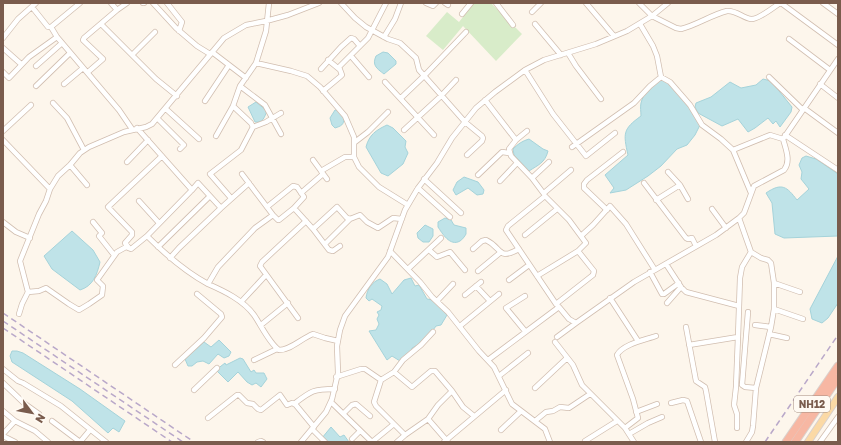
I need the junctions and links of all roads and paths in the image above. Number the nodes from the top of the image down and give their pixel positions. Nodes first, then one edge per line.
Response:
1 (36, 3) edge
2 (80, 3) edge
3 (111, 3) edge
4 (126, 3) edge
5 (153, 3) edge
6 (167, 3) edge
7 (269, 3) edge
8 (320, 3) edge
9 (341, 3) edge
10 (386, 3) edge
11 (401, 3) edge
12 (426, 3) edge
13 (436, 3) edge
14 (471, 3) edge
15 (496, 3) edge
16 (541, 3) edge
17 (586, 3) edge
18 (639, 3) edge
19 (668, 3) edge
20 (781, 3) edge
21 (823, 3) edge
22 (32, 7) junction
23 (117, 10) junction
24 (532, 12) dead end
25 (462, 14) dead end
26 (838, 14) edge
27 (652, 16) junction
28 (266, 22) junction
29 (101, 24) junction
30 (535, 24) dead end
31 (640, 24) junction
32 (513, 25) dead end
33 (51, 27) junction
34 (179, 30) junction
35 (372, 31) junction
36 (155, 32) dead end
37 (466, 32) dead end
38 (614, 36) junction
39 (57, 37) junction
40 (384, 37) junction
41 (3, 38) edge
42 (788, 39) dead end
43 (62, 43) junction
44 (838, 45) edge
45 (360, 46) junction
46 (3, 48) edge
47 (70, 53) junction
48 (211, 53) junction
49 (568, 53) junction
50 (132, 55) junction
51 (561, 55) junction
52 (351, 56) junction
53 (328, 60) junction
54 (837, 62) edge
55 (256, 63) junction
56 (21, 64) junction
57 (229, 65) junction
58 (36, 66) dead end
59 (83, 68) junction
60 (321, 69) dead end
61 (339, 69) junction
62 (525, 70) junction
63 (830, 70) junction
64 (3, 72) edge
65 (88, 72) junction
66 (369, 76) dead end
67 (424, 76) junction
68 (661, 77) junction
69 (769, 77) dead end
70 (246, 78) junction
71 (456, 80) dead end
72 (385, 82) dead end
73 (64, 84) dead end
74 (820, 84) junction
75 (36, 86) dead end
76 (240, 86) junction
77 (323, 91) junction
78 (176, 96) junction
79 (441, 96) junction
80 (401, 98) junction
81 (838, 98) edge
82 (602, 99) dead end
83 (485, 100) junction
84 (205, 101) dead end
85 (53, 103) dead end
86 (31, 105) dead end
87 (233, 106) junction
88 (166, 109) junction
89 (804, 109) junction
90 (388, 112) dead end
91 (281, 113) dead end
92 (418, 117) junction
93 (157, 118) junction
94 (272, 118) junction
95 (465, 122) junction
96 (253, 127) junction
97 (134, 129) junction
98 (404, 130) dead end
99 (3, 131) edge
100 (527, 131) dead end
101 (615, 133) dead end
102 (838, 133) edge
103 (281, 134) dead end
104 (434, 135) dead end
105 (216, 136) dead end
106 (784, 137) junction
107 (199, 139) dead end
108 (3, 140) edge
109 (148, 140) junction
110 (516, 140) junction
111 (355, 142) junction
112 (576, 143) junction
113 (572, 147) dead end
114 (180, 149) dead end
115 (84, 150) junction
116 (733, 150) junction
117 (623, 152) dead end
118 (509, 153) junction
119 (467, 155) dead end
120 (162, 156) junction
121 (354, 157) junction
122 (313, 160) dead end
123 (127, 162) dead end
124 (549, 162) dead end
125 (517, 163) junction
126 (70, 165) junction
127 (571, 170) dead end
128 (838, 170) edge
129 (322, 172) junction
130 (668, 172) dead end
131 (242, 174) dead end
132 (478, 175) dead end
133 (532, 178) junction
134 (327, 179) dead end
135 (424, 180) junction
136 (500, 181) dead end
137 (249, 183) junction
138 (644, 183) dead end
139 (87, 185) dead end
140 (680, 185) junction
141 (418, 188) junction
142 (50, 189) junction
143 (192, 190) junction
144 (301, 193) junction
145 (751, 193) junction
146 (545, 194) junction
147 (210, 196) junction
148 (231, 198) junction
149 (688, 199) dead end
150 (656, 200) junction
151 (139, 201) dead end
152 (408, 205) junction
153 (267, 207) junction
154 (221, 208) junction
155 (294, 208) junction
156 (558, 209) junction
157 (712, 209) dead end
158 (608, 210) junction
159 (461, 213) dead end
160 (273, 215) junction
161 (450, 217) dead end
162 (738, 218) junction
163 (350, 219) junction
164 (402, 219) junction
165 (306, 221) junction
166 (3, 222) edge
167 (93, 222) dead end
168 (159, 223) junction
169 (726, 228) junction
170 (313, 229) junction
171 (525, 235) dead end
172 (147, 236) junction
173 (581, 236) junction
174 (30, 238) junction
175 (441, 238) dead end
176 (325, 244) junction
177 (340, 246) dead end
178 (696, 246) junction
179 (158, 247) junction
180 (129, 248) junction
181 (473, 248) dead end
182 (519, 248) junction
183 (429, 250) junction
184 (390, 251) junction
185 (578, 251) junction
186 (501, 252) junction
187 (751, 252) junction
188 (114, 255) junction
189 (170, 258) junction
190 (666, 264) junction
191 (529, 265) junction
192 (408, 269) junction
193 (465, 270) dead end
194 (655, 270) junction
195 (478, 271) dead end
196 (650, 272) junction
197 (266, 275) junction
198 (537, 276) junction
199 (509, 280) dead end
200 (481, 282) dead end
201 (774, 282) junction
202 (208, 284) junction
203 (453, 284) dead end
204 (680, 285) junction
205 (476, 286) junction
206 (28, 292) junction
207 (800, 292) dead end
208 (197, 294) dead end
209 (499, 294) dead end
210 (465, 295) dead end
211 (525, 296) dead end
212 (610, 298) junction
213 (437, 301) junction
214 (241, 302) junction
215 (490, 302) junction
216 (288, 303) junction
217 (667, 303) dead end
218 (558, 305) junction
219 (739, 306) junction
220 (774, 309) junction
221 (748, 312) dead end
222 (19, 314) dead end
223 (298, 318) dead end
224 (803, 319) dead end
225 (576, 323) junction
226 (261, 325) junction
227 (755, 325) dead end
228 (460, 326) junction
229 (686, 327) dead end
230 (771, 327) junction
231 (525, 331) junction
232 (433, 332) dead end
233 (769, 334) junction
234 (656, 336) dead end
235 (557, 337) dead end
236 (738, 337) junction
237 (787, 338) dead end
238 (338, 341) junction
239 (638, 341) junction
240 (555, 342) dead end
241 (737, 343) junction
242 (745, 343) junction
243 (689, 345) junction
244 (277, 349) junction
245 (528, 353) dead end
246 (567, 358) junction
247 (254, 360) dead end
248 (488, 360) junction
249 (175, 364) dead end
250 (838, 366) edge
251 (217, 368) dead end
252 (3, 369) edge
253 (394, 372) junction
254 (499, 376) junction
255 (336, 377) junction
256 (838, 378) edge
257 (381, 380) junction
258 (3, 383) edge
259 (535, 388) dead end
260 (756, 388) junction
261 (335, 389) junction
262 (194, 390) dead end
263 (506, 390) junction
264 (452, 391) junction
265 (590, 394) junction
266 (838, 397) edge
267 (331, 402) junction
268 (670, 403) dead end
269 (294, 404) junction
270 (657, 404) dead end
271 (3, 410) edge
272 (520, 412) junction
273 (636, 412) junction
274 (344, 413) junction
275 (39, 414) dead end
276 (370, 416) dead end
277 (474, 416) junction
278 (662, 417) dead end
279 (838, 417) edge
280 (208, 418) dead end
281 (428, 419) junction
282 (15, 420) junction
283 (52, 421) dead end
284 (535, 421) junction
285 (617, 421) junction
286 (394, 424) junction
287 (313, 428) junction
288 (624, 428) junction
289 (737, 428) dead end
290 (90, 430) junction
291 (501, 430) dead end
292 (360, 431) junction
293 (629, 434) junction
294 (3, 435) edge
295 (405, 435) junction
296 (352, 439) dead end
297 (446, 441) edge
298 (584, 441) dead end
299 (15, 442) edge
300 (48, 442) edge
301 (106, 442) edge
302 (258, 442) edge
303 (263, 442) edge
304 (300, 442) edge
305 (326, 442) edge
306 (372, 442) edge
307 (397, 442) edge
308 (550, 442) edge
309 (634, 442) edge
310 (701, 442) edge
311 (715, 442) edge
312 (746, 442) edge
313 (786, 442) edge
314 (795, 442) edge
315 (808, 442) edge
316 (820, 442) edge

1 - 22 street
2 - 33 street
3 - 23 street
4 - 23 street
5 - 34 street
6 - 34 street
7 - 28 street
8 - 28 street
9 - 35 street
10 - 35 street
11 - 40 street
12 - 13 street
14 - 25 street
15 - 32 street
16 - 24 street
17 - 38 street
18 - 27 street
19 - 27 street
20 - 27 street
20 - 44 street
21 - 26 street
22 - 33 street
22 - 41 street
23 - 29 street
27 - 31 street
28 - 48 street
28 - 55 street
29 - 50 street
29 - 65 street
30 - 51 street
31 - 38 street
31 - 68 street
33 - 39 street
34 - 48 street
35 - 40 street
35 - 45 street
36 - 50 street
37 - 67 street
38 - 49 street
39 - 43 street
39 - 56 street
40 - 67 street
42 - 63 street
43 - 47 street
43 - 58 street
45 - 52 street
45 - 53 street
46 - 56 street
47 - 59 street
47 - 75 street
48 - 57 street
48 - 78 street
49 - 51 street
49 - 82 street
50 - 78 street
51 - 62 street
52 - 61 street
52 - 66 street
53 - 60 street
53 - 61 street
54 - 63 street
55 - 70 street
55 - 77 street
56 - 64 street
57 - 70 street
57 - 84 street
59 - 65 street
59 - 73 street
61 - 77 street
62 - 83 street
62 - 112 street
63 - 74 street
65 - 97 street
67 - 79 street
67 - 80 street
68 - 112 street
68 - 116 street
69 - 89 street
70 - 76 street
71 - 79 street
72 - 80 street
74 - 81 street
74 - 89 street
76 - 87 street
76 - 94 street
77 - 111 street
78 - 88 street
79 - 92 street
79 - 95 street
80 - 92 street
83 - 95 street
83 - 110 street
85 - 115 street
86 - 99 street
87 - 96 street
87 - 105 street
88 - 93 street
88 - 107 street
89 - 102 street
89 - 106 street
90 - 111 street
91 - 94 street
92 - 98 street
92 - 104 street
93 - 97 street
93 - 114 street
94 - 96 street
94 - 103 street
95 - 119 street
95 - 135 street
96 - 148 street
97 - 109 street
97 - 115 street
100 - 110 street
101 - 112 street
106 - 116 street
106 - 128 street
106 - 145 street
108 - 142 street
109 - 120 street
109 - 123 street
110 - 118 street
111 - 121 street
112 - 113 street
115 - 126 street
116 - 145 street
117 - 158 street
118 - 125 street
118 - 132 street
120 - 143 street
120 - 180 street
121 - 129 street
121 - 152 street
122 - 129 street
124 - 133 street
125 - 133 street
125 - 136 street
126 - 139 street
126 - 142 street
127 - 146 street
129 - 134 street
129 - 144 street
130 - 140 street
131 - 137 street
133 - 146 street
135 - 141 street
135 - 159 street
137 - 148 street
137 - 153 street
138 - 150 street
140 - 149 street
140 - 150 street
141 - 152 street
141 - 161 street
142 - 174 street
143 - 147 street
143 - 168 street
144 - 153 street
144 - 155 street
145 - 162 street
146 - 156 street
146 - 182 street
147 - 154 street
147 - 179 street
148 - 154 street
150 - 178 street
151 - 168 street
152 - 164 street
153 - 160 street
154 - 189 street
155 - 160 street
155 - 165 street
156 - 171 street
156 - 173 street
157 - 169 street
158 - 173 street
158 - 194 street
160 - 202 street
162 - 169 street
162 - 187 street
163 - 164 street
163 - 170 street
163 - 176 street
164 - 184 street
165 - 170 street
165 - 197 street
166 - 174 street
167 - 188 street
168 - 172 street
169 - 178 street
170 - 176 street
172 - 179 street
172 - 180 street
173 - 185 street
174 - 206 street
175 - 183 street
176 - 177 street
178 - 190 street
179 - 189 street
180 - 188 street
181 - 186 street
182 - 186 street
182 - 191 street
183 - 192 street
183 - 193 street
184 - 192 street
184 - 238 street
185 - 198 street
185 - 218 street
186 - 195 street
187 - 201 street
187 - 219 street
188 - 206 street
189 - 202 street
190 - 194 street
190 - 204 street
191 - 198 street
191 - 199 street
192 - 213 street
194 - 196 street
196 - 204 street
196 - 212 street
197 - 214 street
197 - 216 street
198 - 218 street
200 - 205 street
201 - 207 street
201 - 220 street
202 - 214 street
203 - 213 street
204 - 217 street
204 - 219 street
205 - 210 street
205 - 215 street
206 - 222 street
208 - 249 street
209 - 215 street
211 - 231 street
212 - 225 street
212 - 239 street
213 - 228 street
214 - 226 street
215 - 228 street
216 - 223 street
216 - 226 street
218 - 225 street
218 - 231 street
219 - 236 street
220 - 224 street
220 - 230 street
221 - 242 street
225 - 235 street
226 - 244 street
227 - 230 street
228 - 248 street
229 - 243 street
230 - 233 street
231 - 248 street
232 - 253 street
233 - 237 street
233 - 260 street
234 - 239 street
236 - 241 street
236 - 243 street
238 - 244 street
238 - 255 street
239 - 273 street
240 - 246 street
241 - 242 street
241 - 289 street
242 - 260 street
243 - 311 street
244 - 247 street
245 - 254 street
246 - 259 street
246 - 265 street
248 - 254 street
250 - 313 highway, NH12
251 - 262 street
252 - 290 street
253 - 257 street
253 - 264 street
254 - 263 street
255 - 257 street
255 - 261 street
256 - 314 highway, NH12
257 - 286 street
258 - 275 street
260 - 312 street
261 - 267 street
261 - 269 street
263 - 272 street
263 - 277 street
264 - 277 street
264 - 281 street
265 - 284 street
265 - 285 street
266 - 315 main road
267 - 274 street
267 - 287 street
268 - 310 street
269 - 280 street
269 - 287 street
270 - 273 street
271 - 282 street
272 - 284 street
272 - 291 street
273 - 288 street
274 - 276 street
274 - 292 street
277 - 297 street
278 - 293 street
279 - 316 street
281 - 295 street
281 - 297 street
282 - 294 street
282 - 300 street
283 - 290 street
284 - 308 street
285 - 288 street
285 - 298 street
286 - 295 street
286 - 306 street
287 - 304 street
287 - 305 street
288 - 293 street
290 - 301 street
292 - 296 street
292 - 306 street
293 - 309 street
294 - 299 street
295 - 307 street
302 - 303 street

